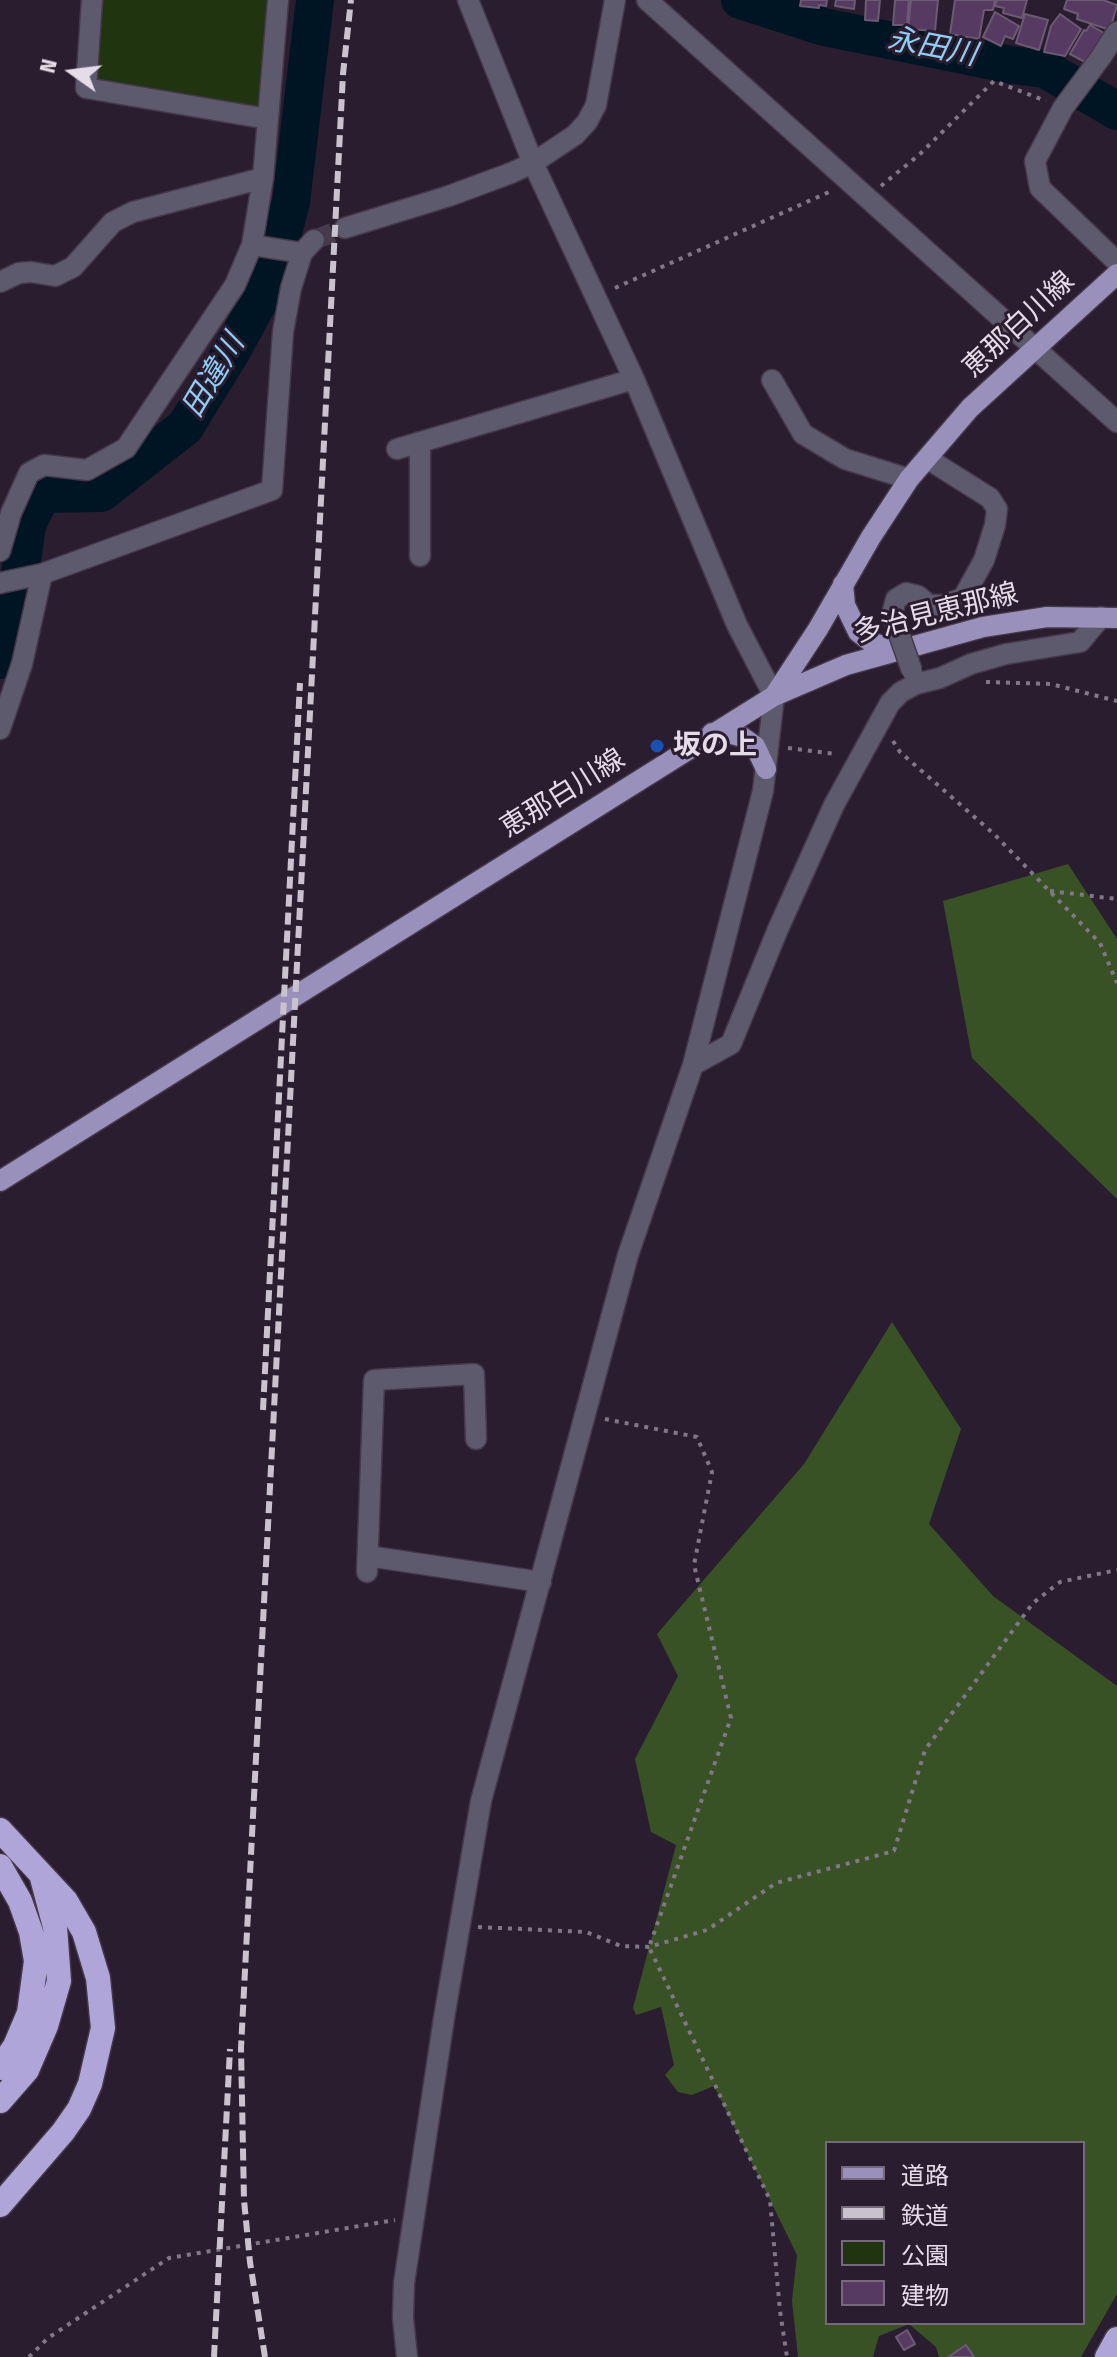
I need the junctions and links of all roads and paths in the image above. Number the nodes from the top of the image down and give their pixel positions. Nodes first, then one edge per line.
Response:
1 (92, 0) edge
2 (278, 0) edge
3 (468, 0) edge
4 (615, 0) edge
5 (647, 0) edge
6 (1117, 32) edge
7 (1063, 108) junction
8 (268, 119) junction
9 (533, 163) junction
10 (846, 177) junction
11 (263, 178) junction
12 (866, 198) junction
13 (345, 228) tunnel mouth
14 (252, 245) junction
15 (1117, 262) edge
16 (1117, 274) edge
17 (0, 282) edge
18 (611, 290) dead end
19 (1036, 348) junction
20 (634, 379) junction
21 (772, 380) dead end
22 (1117, 422) edge
23 (420, 442) junction
24 (397, 449) dead end
25 (928, 459) junction
26 (909, 479) junction
27 (0, 551) edge
28 (420, 556) dead end
29 (42, 574) junction
30 (0, 583) edge
31 (843, 584) junction
32 (1109, 618) edge
33 (894, 650) junction
34 (945, 676) junction
35 (914, 677) junction
36 (774, 696) junction
37 (1117, 701) edge
38 (879, 722) junction
39 (0, 729) edge
40 (712, 733) junction
41 (788, 748) dead end
42 (836, 754) dead end
43 (766, 769) junction
44 (1048, 890) junction
45 (1117, 899) edge
46 (1117, 983) edge
47 (693, 1065) junction
48 (0, 1181) edge
49 (586, 1415) junction
50 (476, 1439) dead end
51 (1117, 1570) edge
52 (541, 1582) junction
53 (0, 1830) edge
54 (0, 1866) edge
55 (41, 1875) junction
56 (460, 1926) junction
57 (649, 1947) junction
58 (0, 2068) edge
59 (0, 2101) edge
60 (0, 2205) edge
61 (414, 2219) junction
62 (29, 2357) edge
63 (407, 2357) edge
64 (787, 2357) edge

1 - 8 street
2 - 8 street
3 - 9 street
4 - 9 street
5 - 10 street
6 - 7 street
7 - 12 path
7 - 15 street
8 - 11 street
9 - 13 street
9 - 20 street
10 - 12 street
10 - 18 path
11 - 14 street
11 - 17 street
12 - 19 street
14 - 27 street
14 - 29 street
16 - 19 main road, 恵那白川線
19 - 22 street
19 - 25 main road, 恵那白川線
20 - 23 street
20 - 36 street
21 - 26 street
23 - 24 street
23 - 28 street
25 - 26 main road, 恵那白川線
25 - 35 street, bridge
26 - 31 main road, 恵那白川線
29 - 30 street
29 - 39 street
31 - 33 main road
31 - 36 main road, 恵那白川線
32 - 33 main road, 多治見恵那線
32 - 34 street
33 - 36 main road, 多治見恵那線
34 - 35 street
34 - 37 path
35 - 38 street
36 - 40 main road, 恵那白川線
36 - 43 street
38 - 44 path
38 - 47 street
40 - 43 main road
40 - 48 main road, 恵那白川線
41 - 42 path
43 - 47 street
44 - 45 path
44 - 46 path
47 - 49 street
49 - 52 street
49 - 57 path
50 - 52 street
51 - 57 path
52 - 56 street
53 - 55 highway
54 - 58 highway
55 - 59 highway
55 - 60 highway
56 - 57 path
56 - 61 street
57 - 64 path
61 - 62 path
61 - 63 street

